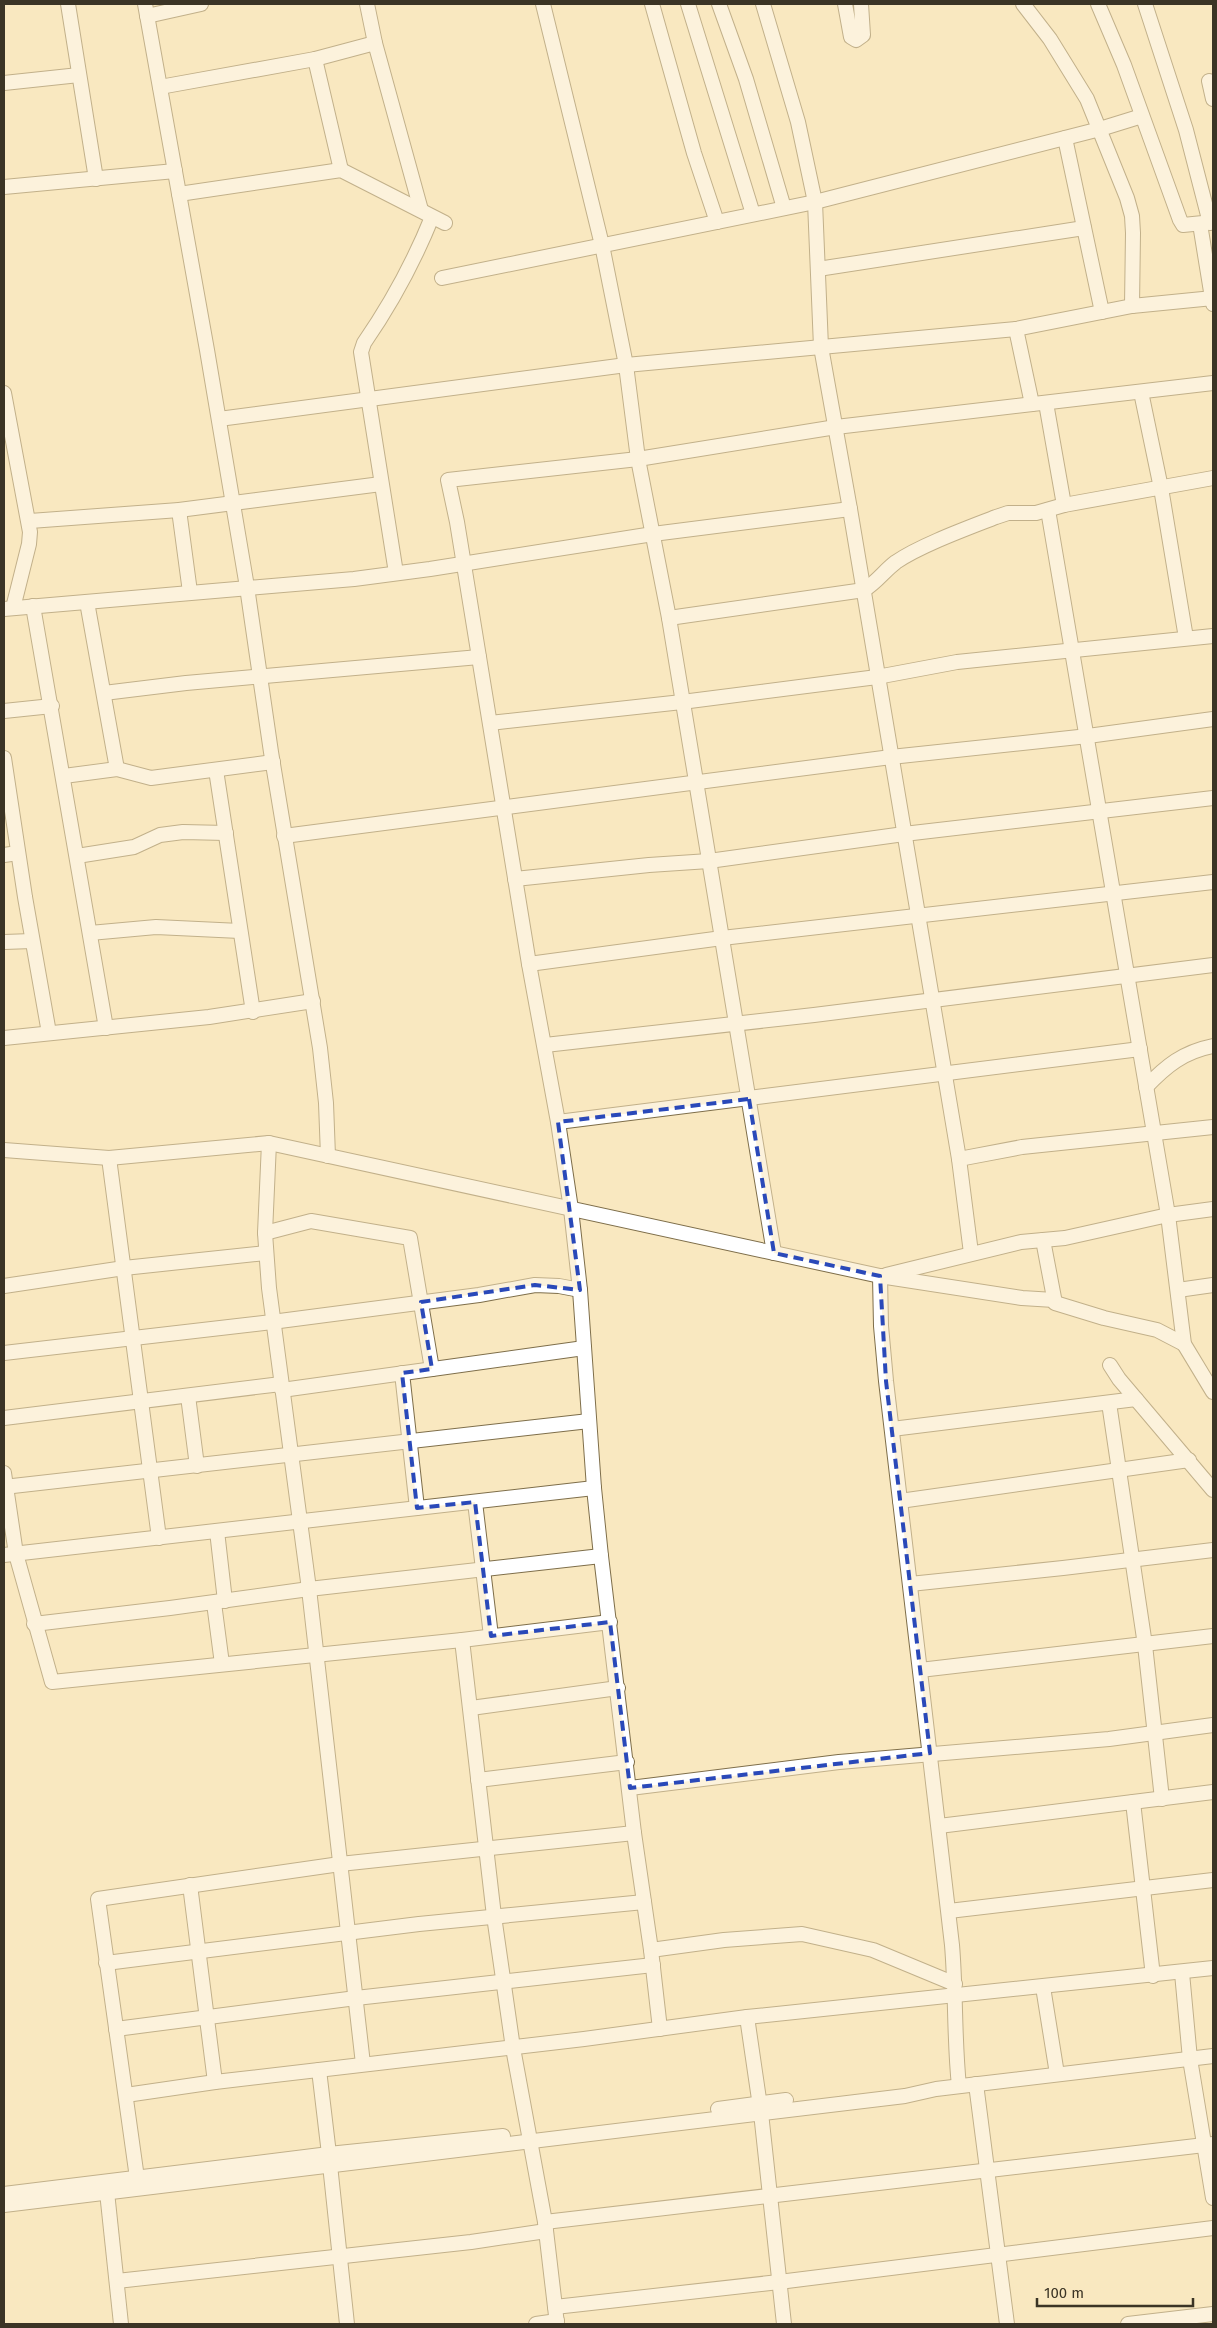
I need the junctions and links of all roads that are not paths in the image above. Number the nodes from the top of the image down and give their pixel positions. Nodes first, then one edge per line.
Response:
1 (68, 4) edge
2 (201, 4) edge
3 (367, 4) edge
4 (544, 4) edge
5 (652, 4) edge
6 (688, 4) edge
7 (719, 4) edge
8 (763, 4) edge
9 (845, 4) edge
10 (861, 4) edge
11 (1145, 4) edge
12 (1102, 5) edge
13 (1030, 6) edge
14 (146, 10) edge
15 (375, 43) junction
16 (315, 58) junction
17 (79, 75) junction
18 (1209, 81) dead end
19 (4, 83) edge
20 (160, 87) junction
21 (1213, 99) edge
22 (1142, 116) junction
23 (1100, 129) junction
24 (1065, 138) junction
25 (341, 170) junction
26 (175, 171) junction
27 (96, 178) junction
28 (4, 187) edge
29 (179, 194) junction
30 (815, 202) junction
31 (784, 208) junction
32 (753, 214) junction
33 (433, 217) junction
34 (717, 222) junction
35 (1208, 223) edge
36 (1084, 228) junction
37 (602, 245) junction
38 (818, 269) junction
39 (442, 278) dead end
40 (1213, 300) edge
41 (1132, 306) junction
42 (1102, 312) junction
43 (1016, 329) junction
44 (821, 347) junction
45 (626, 365) junction
46 (1213, 383) edge
47 (4, 392) edge
48 (1141, 392) junction
49 (368, 400) junction
50 (1046, 403) junction
51 (1032, 404) junction
52 (219, 419) junction
53 (836, 426) junction
54 (638, 459) junction
55 (1213, 478) edge
56 (382, 484) junction
57 (1162, 488) junction
58 (233, 503) junction
59 (1064, 505) junction
60 (850, 509) junction
61 (179, 510) junction
62 (1048, 510) junction
63 (30, 521) junction
64 (653, 534) junction
65 (464, 563) junction
66 (396, 573) junction
67 (247, 587) junction
68 (864, 590) junction
69 (190, 592) junction
70 (87, 602) junction
71 (33, 606) junction
72 (8, 609) edge
73 (668, 618) junction
74 (1213, 636) edge
75 (1186, 638) junction
76 (1073, 649) junction
77 (479, 657) junction
78 (260, 677) junction
79 (877, 677) junction
80 (104, 694) junction
81 (682, 702) junction
82 (52, 706) junction
83 (4, 711) edge
84 (1213, 720) edge
85 (490, 722) junction
86 (1088, 736) junction
87 (891, 757) junction
88 (4, 758) edge
89 (273, 762) junction
90 (117, 769) junction
91 (216, 770) junction
92 (64, 776) junction
93 (696, 783) junction
94 (1213, 798) edge
95 (503, 807) junction
96 (1100, 810) junction
97 (226, 832) junction
98 (904, 834) junction
99 (284, 836) junction
100 (11, 854) edge
101 (77, 856) junction
102 (709, 861) junction
103 (515, 879) junction
104 (1213, 882) edge
105 (1114, 893) junction
106 (918, 915) junction
107 (240, 931) junction
108 (90, 933) junction
109 (722, 938) junction
110 (32, 941) junction
111 (4, 942) edge
112 (529, 964) junction
113 (1213, 965) edge
114 (1127, 977) junction
115 (932, 999) junction
116 (312, 1002) junction
117 (254, 1012) junction
118 (736, 1023) junction
119 (106, 1028) junction
120 (49, 1033) junction
121 (4, 1038) edge
122 (545, 1044) junction
123 (1213, 1046) edge
124 (1140, 1049) junction
125 (943, 1075) junction
126 (1146, 1087) junction
127 (749, 1099) junction
128 (558, 1122) junction
129 (1213, 1127) edge
130 (1154, 1134) junction
131 (269, 1143) junction
132 (4, 1150) edge
133 (328, 1156) junction
134 (109, 1158) junction
135 (959, 1159) junction
136 (571, 1208) junction
137 (1213, 1208) edge
138 (1168, 1215) junction
139 (265, 1233) junction
140 (1043, 1240) junction
141 (266, 1253) junction
142 (774, 1253) junction
143 (971, 1253) junction
144 (124, 1268) junction
145 (880, 1276) junction
146 (4, 1286) edge
147 (1213, 1286) edge
148 (580, 1290) junction
149 (1178, 1290) junction
150 (1054, 1300) junction
151 (421, 1302) junction
152 (272, 1322) junction
153 (133, 1337) junction
154 (1184, 1344) junction
155 (584, 1348) junction
156 (4, 1353) edge
157 (1110, 1365) dead end
158 (432, 1369) junction
159 (402, 1373) junction
160 (282, 1387) junction
161 (1213, 1392) edge
162 (188, 1396) junction
163 (1136, 1399) junction
164 (141, 1401) junction
165 (1109, 1402) junction
166 (4, 1418) edge
167 (589, 1421) junction
168 (892, 1429) junction
169 (409, 1440) junction
170 (291, 1456) junction
171 (1189, 1460) junction
172 (197, 1466) junction
173 (152, 1471) junction
174 (1120, 1471) junction
175 (4, 1473) edge
176 (5, 1487) edge
177 (594, 1488) junction
178 (1213, 1490) edge
179 (475, 1502) junction
180 (900, 1502) junction
181 (417, 1508) junction
182 (301, 1522) junction
183 (217, 1531) junction
184 (159, 1538) junction
185 (1213, 1550) edge
186 (10, 1554) edge
187 (601, 1556) junction
188 (1132, 1560) junction
189 (484, 1571) junction
190 (910, 1584) junction
191 (309, 1589) junction
192 (220, 1602) junction
193 (610, 1622) junction
194 (34, 1624) junction
195 (491, 1636) junction
196 (1213, 1636) edge
197 (462, 1640) junction
198 (1145, 1645) junction
199 (316, 1655) junction
200 (222, 1664) junction
201 (920, 1670) junction
202 (618, 1688) junction
203 (470, 1708) junction
204 (1213, 1725) edge
205 (1156, 1732) junction
206 (930, 1753) junction
207 (627, 1762) junction
208 (478, 1780) junction
209 (630, 1788) junction
210 (1213, 1792) edge
211 (1162, 1799) junction
212 (1132, 1802) junction
213 (939, 1826) junction
214 (634, 1833) junction
215 (486, 1850) junction
216 (340, 1864) junction
217 (1213, 1880) edge
218 (190, 1885) junction
219 (1142, 1888) junction
220 (644, 1902) junction
221 (949, 1911) junction
222 (494, 1916) junction
223 (348, 1933) junction
224 (652, 1950) junction
225 (198, 1951) junction
226 (106, 1963) junction
227 (653, 1965) junction
228 (1213, 1968) edge
229 (1182, 1972) junction
230 (1152, 1976) junction
231 (503, 1982) junction
232 (1043, 1987) junction
233 (955, 1990) junction
234 (356, 1998) junction
235 (207, 2017) junction
236 (747, 2017) junction
237 (116, 2029) junction
238 (660, 2029) junction
239 (513, 2048) junction
240 (1213, 2056) edge
241 (1190, 2059) junction
242 (363, 2064) junction
243 (319, 2070) junction
244 (1057, 2074) junction
245 (216, 2082) junction
246 (976, 2084) junction
247 (959, 2086) junction
248 (126, 2095) junction
249 (761, 2108) junction
250 (530, 2138) junction
251 (1210, 2144) edge
252 (330, 2159) junction
253 (988, 2169) junction
254 (136, 2178) junction
255 (108, 2192) junction
256 (4, 2194) edge
257 (769, 2195) junction
258 (1213, 2198) edge
259 (4, 2205) edge
260 (545, 2226) junction
261 (1213, 2228) edge
262 (999, 2255) junction
263 (340, 2257) junction
264 (117, 2281) junction
265 (779, 2282) junction
266 (555, 2307) junction
267 (1213, 2314) edge
268 (557, 2323) edge
269 (121, 2324) edge
270 (347, 2324) edge
271 (536, 2324) edge
272 (784, 2324) edge
273 (1007, 2324) edge
274 (1128, 2324) edge

1 - 17 street
2 - 14 street
3 - 15 street
4 - 37 street
5 - 34 street
6 - 32 street
7 - 31 street
8 - 30 street
9 - 10 street
11 - 35 street
12 - 22 street
13 - 23 street
14 - 20 street
15 - 16 street
15 - 33 street
16 - 20 street
16 - 25 street
17 - 19 street
17 - 27 street
18 - 21 street
20 - 26 street
22 - 23 street
22 - 35 street
23 - 24 street
23 - 41 street
24 - 30 street
24 - 36 street
25 - 29 street
25 - 33 street
26 - 27 street
26 - 29 street
27 - 28 street
29 - 52 street
30 - 31 street
30 - 38 street
31 - 32 street
32 - 34 street
33 - 49 street
34 - 37 street
35 - 40 street
36 - 38 street
36 - 42 street
37 - 39 street
37 - 45 street
38 - 44 street
40 - 41 street
41 - 42 street
42 - 43 street
43 - 44 street
43 - 51 street
44 - 45 street
44 - 53 street
45 - 49 street
45 - 54 street
46 - 48 street
47 - 63 street
48 - 50 street
48 - 57 street
49 - 52 street
49 - 56 street
50 - 51 street
50 - 59 street
51 - 53 street
52 - 58 street
53 - 54 street
53 - 60 street
54 - 64 street
54 - 65 street
55 - 57 street
56 - 58 street
56 - 66 street
57 - 59 street
57 - 75 street
58 - 61 street
58 - 67 street
59 - 62 street
60 - 64 street
60 - 68 street
61 - 63 street
61 - 69 street
62 - 68 street
62 - 76 street
63 - 72 street
64 - 65 street
64 - 73 street
65 - 66 street
65 - 77 street
66 - 67 street
67 - 69 street
67 - 78 street
68 - 73 street
68 - 79 street
69 - 70 street
70 - 71 street
70 - 80 street
71 - 72 street
71 - 82 street
73 - 81 street
74 - 75 street
75 - 76 street
76 - 79 street
76 - 86 street
77 - 78 street
77 - 85 street
78 - 80 street
78 - 89 street
79 - 81 street
79 - 87 street
80 - 90 street
81 - 85 street
81 - 93 street
82 - 83 street
82 - 92 street
84 - 86 street
85 - 95 street
86 - 87 street
86 - 96 street
87 - 93 street
87 - 98 street
88 - 100 street
89 - 91 street
89 - 99 street
90 - 91 street
90 - 92 street
91 - 97 street
92 - 101 street
93 - 95 street
93 - 102 street
94 - 96 street
95 - 99 street
95 - 103 street
96 - 98 street
96 - 105 street
97 - 101 street
97 - 107 street
98 - 102 street
98 - 106 street
99 - 116 street
100 - 110 street
101 - 108 street
102 - 103 street
102 - 109 street
103 - 112 street
104 - 105 street
105 - 106 street
105 - 114 street
106 - 109 street
106 - 115 street
107 - 108 street
107 - 117 street
108 - 119 street
109 - 112 street
109 - 118 street
110 - 111 street
110 - 120 street
112 - 122 street
113 - 114 street
114 - 115 street
114 - 124 street
115 - 118 street
115 - 125 street
116 - 117 street
116 - 133 street
117 - 119 street
118 - 122 street
118 - 127 street
119 - 120 street
120 - 121 street
122 - 128 street
123 - 126 street
124 - 125 street
124 - 126 street
125 - 127 street
125 - 135 street
126 - 130 street
127 - 128 street
127 - 142 street
128 - 136 street
129 - 130 street
130 - 135 street
130 - 138 street
131 - 133 street
131 - 134 street
131 - 139 street
132 - 134 street
133 - 136 street
134 - 144 street
135 - 143 street
136 - 142 street
136 - 148 street
137 - 138 street
138 - 140 street
138 - 149 street
139 - 141 street
139 - 151 street
140 - 143 street
140 - 150 street
141 - 144 street
141 - 152 street
142 - 145 street
143 - 145 street
144 - 146 street
144 - 153 street
145 - 150 street
145 - 168 street
147 - 149 street
148 - 151 street
148 - 155 street
149 - 154 street
150 - 154 street
151 - 152 street
151 - 158 street
152 - 153 street
152 - 160 street
153 - 156 street
153 - 164 street
154 - 161 street
155 - 158 street
155 - 167 street
157 - 163 street
158 - 159 street
159 - 160 street
159 - 169 street
160 - 162 street
160 - 170 street
162 - 164 street
162 - 172 street
163 - 165 street
163 - 171 street
164 - 166 street
164 - 173 street
165 - 168 street
165 - 174 street
167 - 169 street
167 - 177 street
168 - 180 street
169 - 170 street
169 - 181 street
170 - 172 street
170 - 182 street
171 - 174 street
171 - 178 street
172 - 173 street
173 - 176 street
173 - 184 street
174 - 180 street
174 - 188 street
175 - 176 street
176 - 186 street
177 - 179 street
177 - 187 street
179 - 181 street
179 - 189 street
180 - 190 street
181 - 182 street
182 - 183 street
182 - 191 street
183 - 184 street
183 - 192 street
184 - 186 street
185 - 188 street
186 - 194 street
187 - 189 street
187 - 193 street
188 - 190 street
188 - 198 street
189 - 191 street
189 - 195 street
190 - 201 street
191 - 192 street
191 - 199 street
192 - 194 street
192 - 200 street
193 - 195 street
193 - 202 street
194 - 200 street
195 - 197 street
196 - 198 street
197 - 199 street
197 - 203 street
198 - 201 street
198 - 205 street
199 - 200 street
199 - 216 street
201 - 206 street
202 - 203 street
202 - 207 street
203 - 208 street
204 - 205 street
205 - 206 street
205 - 211 street
206 - 209 street
206 - 213 street
207 - 208 street
207 - 209 street
208 - 215 street
209 - 214 street
210 - 211 street
211 - 212 street
212 - 213 street
212 - 219 street
213 - 221 street
214 - 215 street
214 - 220 street
215 - 216 street
215 - 222 street
216 - 218 street
216 - 223 street
217 - 219 street
218 - 225 street
218 - 226 street
219 - 221 street
219 - 230 street
220 - 222 street
220 - 224 street
221 - 233 street
222 - 223 street
222 - 231 street
223 - 225 street
223 - 234 street
224 - 227 street
224 - 233 street
225 - 226 street
225 - 235 street
226 - 237 street
227 - 231 street
227 - 238 street
228 - 229 street
229 - 230 street
229 - 241 street
230 - 232 street
231 - 234 street
231 - 239 street
232 - 233 street
232 - 244 street
233 - 236 street
233 - 247 street
234 - 235 street
234 - 242 street
235 - 237 street
235 - 245 street
236 - 238 street
236 - 249 street
237 - 248 street
238 - 239 street
239 - 242 street
239 - 250 street
240 - 241 street
241 - 244 street
241 - 251 street
242 - 243 street
243 - 245 street
243 - 252 street
244 - 246 street
245 - 248 street
246 - 247 street
246 - 253 street
247 - 249 street
248 - 254 street
249 - 250 street
249 - 257 street
250 - 252 street
250 - 260 street
251 - 253 street
251 - 258 street
252 - 254 street
252 - 255 street
252 - 263 street
253 - 257 street
253 - 262 street
254 - 256 street
255 - 259 street
255 - 264 street
257 - 260 street
257 - 265 street
260 - 263 street
260 - 266 street
261 - 262 street
262 - 265 street
262 - 273 street
263 - 264 street
263 - 270 street
264 - 269 street
265 - 266 street
265 - 272 street
266 - 268 street
267 - 274 street
268 - 271 street

